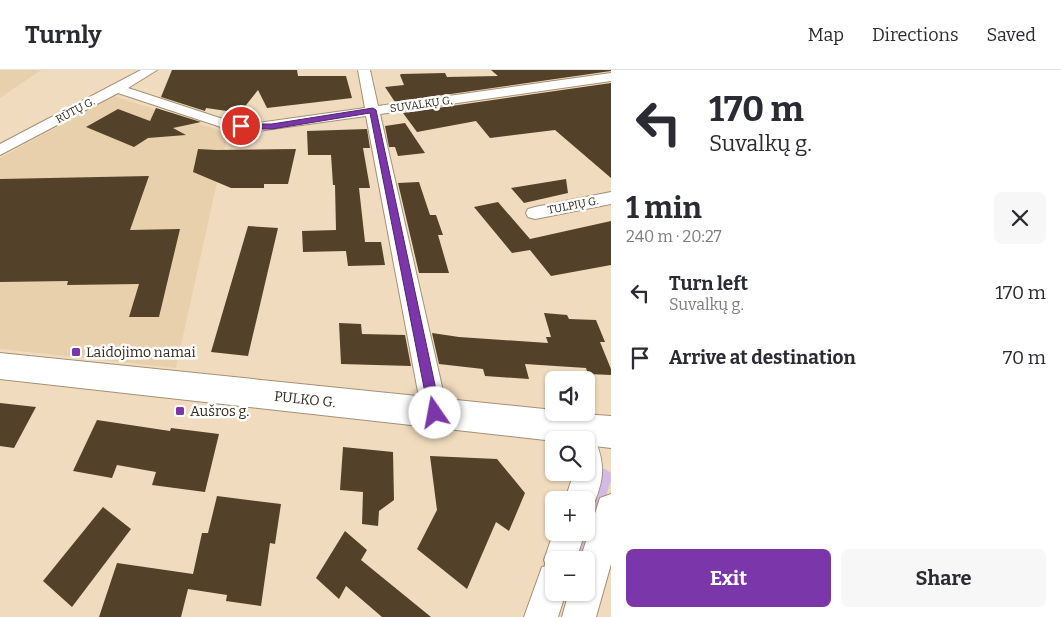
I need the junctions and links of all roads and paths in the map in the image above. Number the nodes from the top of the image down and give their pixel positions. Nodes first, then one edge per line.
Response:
1 (151, 70) edge
2 (364, 70) edge
3 (611, 77) edge
4 (116, 88) junction
5 (373, 110) junction
6 (0, 150) edge
7 (611, 198) edge
8 (535, 213) dead end
9 (0, 366) edge
10 (435, 413) junction
11 (611, 432) edge
12 (545, 433) edge
13 (595, 437) edge
14 (611, 509) edge
15 (546, 601) edge
16 (541, 617) edge
17 (579, 617) edge

1 - 4 street, RŪTŲ G.
2 - 5 street
3 - 5 street, SUVALKŲ G.
4 - 5 street, SUVALKŲ G.
4 - 6 street, RŪTŲ G.
5 - 10 street
7 - 8 street, TULPIŲ G.
9 - 10 main road, PULKO G.
10 - 12 main road, PULKO G.
11 - 13 main road, PULKO G.
14 - 17 street
15 - 16 street

